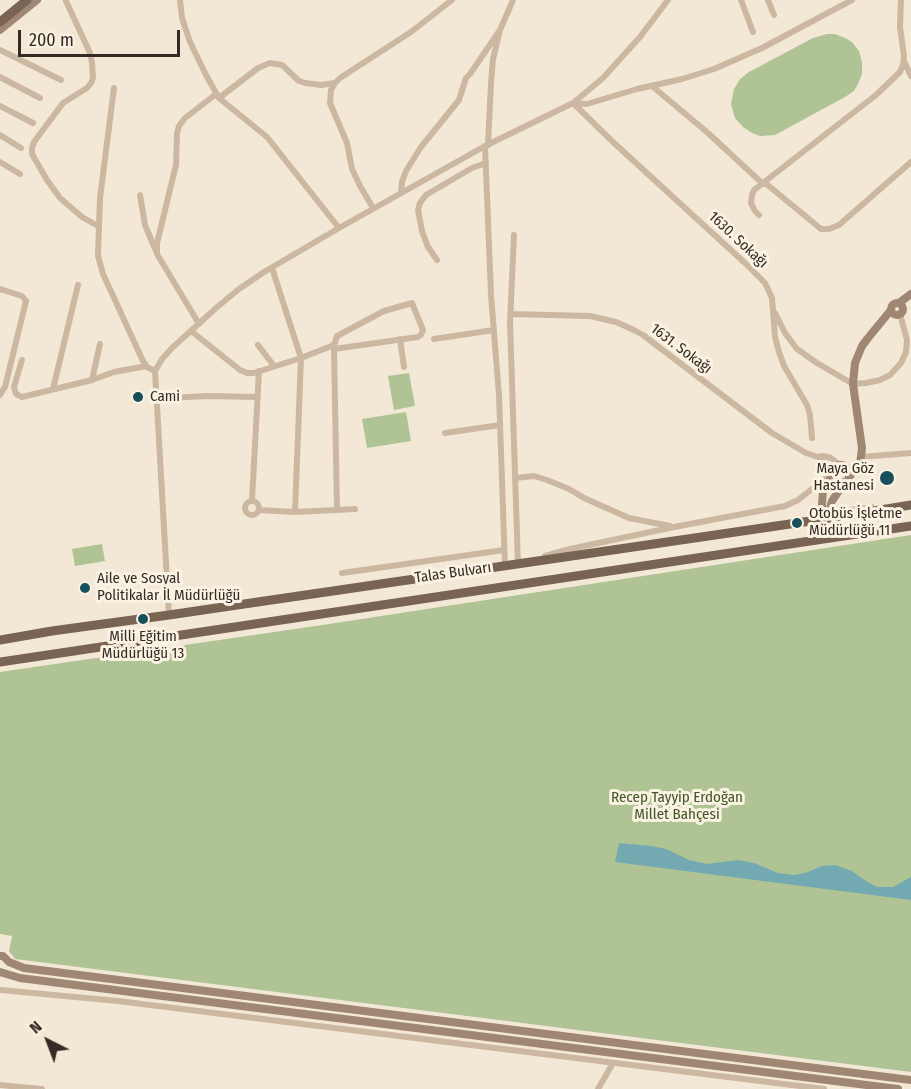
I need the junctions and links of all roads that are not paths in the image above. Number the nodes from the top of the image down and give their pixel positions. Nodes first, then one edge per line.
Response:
1 (27, 0) edge
2 (37, 0) edge
3 (452, 0) edge
4 (513, 0) edge
5 (668, 0) edge
6 (741, 0) edge
7 (768, 0) edge
8 (852, 0) edge
9 (901, 0) edge
10 (66, 1) edge
11 (178, 2) edge
12 (774, 15) dead end
13 (0, 22) edge
14 (0, 30) edge
15 (500, 30) junction
16 (753, 32) dead end
17 (0, 50) edge
18 (904, 61) junction
19 (911, 76) edge
20 (0, 77) edge
21 (61, 80) dead end
22 (334, 83) junction
23 (652, 86) junction
24 (114, 88) dead end
25 (218, 96) junction
26 (40, 98) dead end
27 (573, 103) junction
28 (0, 106) edge
29 (33, 123) dead end
30 (0, 135) edge
31 (486, 145) junction
32 (21, 148) dead end
33 (0, 162) edge
34 (911, 162) edge
35 (486, 163) junction
36 (20, 174) dead end
37 (764, 183) junction
38 (401, 193) junction
39 (140, 195) dead end
40 (374, 208) junction
41 (759, 215) dead end
42 (98, 226) junction
43 (339, 228) junction
44 (514, 235) dead end
45 (157, 254) junction
46 (437, 260) dead end
47 (272, 268) junction
48 (78, 285) dead end
49 (0, 289) edge
50 (911, 294) edge
51 (911, 300) edge
52 (773, 309) junction
53 (898, 310) junction
54 (511, 314) junction
55 (199, 324) junction
56 (494, 330) junction
57 (191, 331) junction
58 (400, 339) junction
59 (434, 339) dead end
60 (100, 344) dead end
61 (258, 345) dead end
62 (334, 347) junction
63 (301, 358) junction
64 (22, 360) dead end
65 (146, 366) junction
66 (274, 366) junction
67 (404, 367) dead end
68 (155, 371) junction
69 (259, 371) junction
70 (92, 380) junction
71 (853, 384) junction
72 (53, 389) junction
73 (0, 395) edge
74 (169, 398) dead end
75 (258, 398) junction
76 (500, 425) junction
77 (446, 433) dead end
78 (812, 438) dead end
79 (911, 453) edge
80 (860, 457) junction
81 (836, 470) junction
82 (515, 478) junction
83 (847, 480) junction
84 (810, 491) junction
85 (822, 495) junction
86 (252, 500) junction
87 (911, 505) edge
88 (355, 508) dead end
89 (259, 510) junction
90 (337, 510) junction
91 (295, 512) junction
92 (831, 513) junction
93 (821, 520) junction
94 (911, 520) edge
95 (911, 526) edge
96 (674, 527) junction
97 (504, 550) junction
98 (518, 564) junction
99 (505, 566) junction
100 (342, 573) dead end
101 (169, 615) junction
102 (0, 640) edge
103 (0, 656) edge
104 (0, 662) edge
105 (0, 956) edge
106 (9, 962) junction
107 (0, 971) edge
108 (0, 990) edge
109 (613, 1063) junction
110 (911, 1080) edge
111 (7, 1087) edge
112 (42, 1089) edge
113 (598, 1089) edge
114 (824, 1089) edge
115 (898, 1089) edge

1 - 13 main road
2 - 14 street
3 - 22 street
4 - 15 street
5 - 27 street
6 - 16 street
7 - 12 street
8 - 23 street
9 - 18 street
10 - 42 street
11 - 25 street
15 - 31 street
15 - 38 street
17 - 21 street
18 - 19 street
18 - 37 street
20 - 26 street
22 - 25 street
22 - 40 street
23 - 27 street
23 - 37 street
24 - 42 street
25 - 43 street
25 - 45 street
27 - 31 street
27 - 52 street, 1630. Sokağı
28 - 29 street
30 - 32 street
31 - 35 street
31 - 38 street
33 - 36 street
34 - 37 street
35 - 46 street
35 - 56 street
37 - 41 street
38 - 40 street
39 - 45 street
40 - 43 street
42 - 65 street
43 - 47 street
44 - 54 street
45 - 55 street
47 - 55 street
47 - 63 street
48 - 72 street
49 - 73 street
50 - 53 street
51 - 53 street
52 - 71 street
52 - 78 street, 1630. Sokağı
53 - 71 street
53 - 71 street
54 - 81 street, 1631. Sokağı
54 - 82 street
55 - 57 street
56 - 59 street
56 - 76 street
57 - 68 street
57 - 69 street
58 - 62 street
58 - 62 street
58 - 67 street
60 - 70 street
61 - 66 street
62 - 63 street
62 - 90 street
63 - 66 street
63 - 91 street
64 - 72 street
65 - 68 street
65 - 70 street
66 - 69 street
68 - 101 street
69 - 75 street
70 - 72 street
71 - 80 street
74 - 75 street
75 - 86 street
76 - 77 street
76 - 97 street
79 - 80 street
80 - 81 street
80 - 83 street
81 - 83 street
81 - 83 street
81 - 84 street
81 - 85 street
82 - 96 street
82 - 98 street
83 - 92 street
84 - 85 street
84 - 96 street
85 - 93 street
86 - 89 street
86 - 89 street
87 - 92 main road, Talas Bulvarı
88 - 90 street
89 - 91 street
90 - 91 street
92 - 93 main road, Talas Bulvarı
93 - 98 main road, Talas Bulvarı
94 - 103 main road, Talas Bulvarı
95 - 104 main road
96 - 98 street
97 - 99 street
97 - 100 street
98 - 99 main road, Talas Bulvarı
99 - 101 main road, Talas Bulvarı
101 - 102 main road, Talas Bulvarı
105 - 106 street
106 - 107 street
106 - 110 street
107 - 115 street
108 - 109 street
109 - 113 street
109 - 114 street
111 - 112 street

